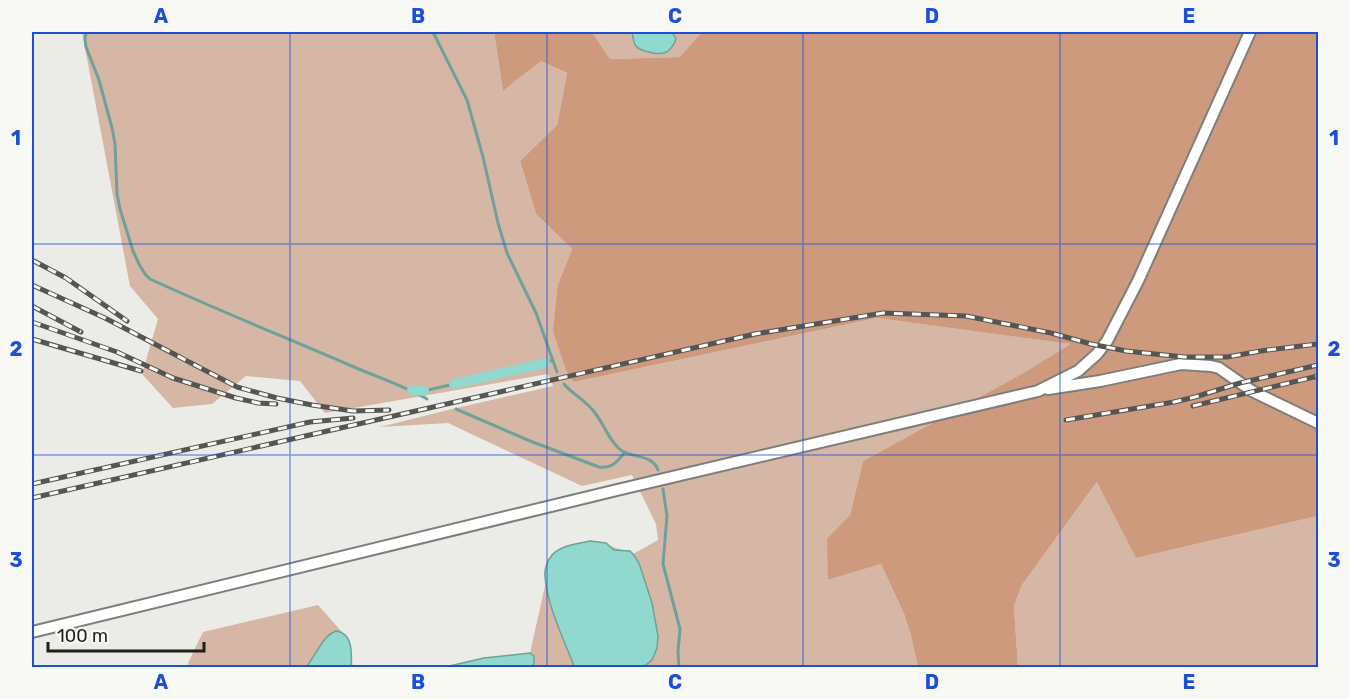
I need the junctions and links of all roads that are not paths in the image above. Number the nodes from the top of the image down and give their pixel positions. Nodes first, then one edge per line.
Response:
1 (1250, 32) edge
2 (1038, 391) junction
3 (1318, 423) edge
4 (32, 633) edge

1 - 2 lane
2 - 3 lane
2 - 4 lane

